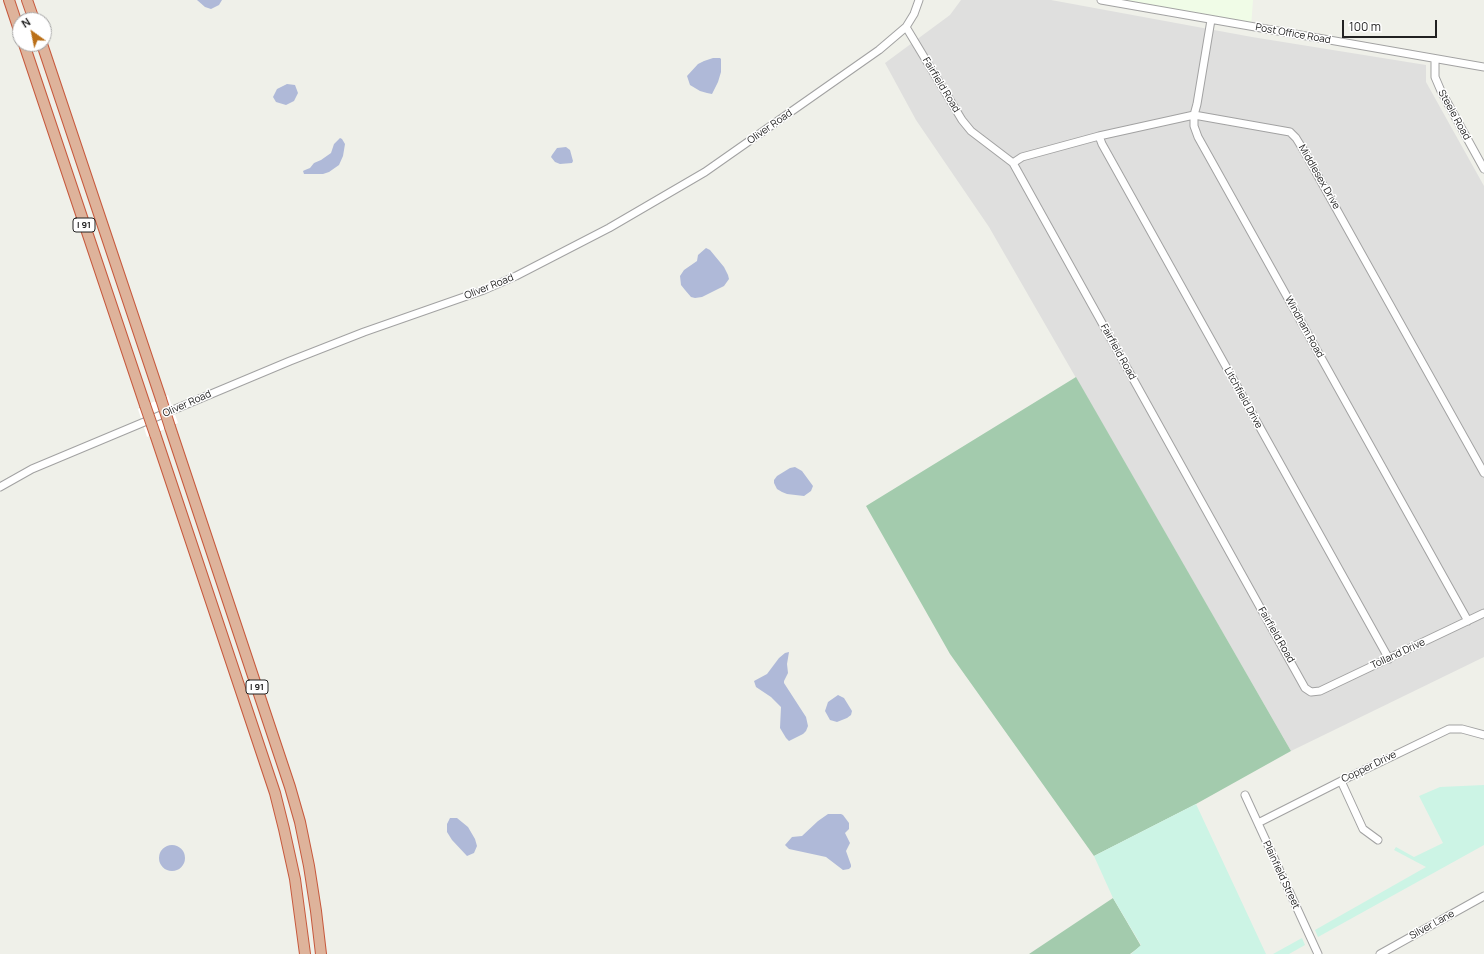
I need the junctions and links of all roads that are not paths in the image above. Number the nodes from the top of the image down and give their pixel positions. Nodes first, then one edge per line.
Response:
1 (9, 0) edge
2 (27, 0) edge
3 (919, 0) edge
4 (1102, 0) edge
5 (13, 12) edge
6 (31, 12) edge
7 (1212, 20) junction
8 (906, 27) junction
9 (27, 52) edge
10 (45, 52) edge
11 (1435, 59) junction
12 (1484, 67) edge
13 (1194, 115) junction
14 (1099, 136) junction
15 (1013, 163) junction
16 (1484, 169) edge
17 (1484, 473) edge
18 (2, 484) edge
19 (1484, 613) edge
20 (1468, 621) junction
21 (1389, 659) junction
22 (1311, 692) joint
23 (1484, 735) edge
24 (1341, 781) junction
25 (1245, 795) dead end
26 (1258, 823) junction
27 (1378, 840) dead end
28 (1484, 896) edge
29 (305, 954) edge
30 (321, 954) edge
31 (1318, 954) edge
32 (1380, 954) edge

1 - 5 highway
2 - 6 highway
3 - 8 street, Oliver Road
4 - 7 street, Post Office Road
7 - 11 street, Post Office Road
7 - 13 street, Windham Road
8 - 15 street, Fairfield Road
8 - 18 street, Oliver Road
9 - 29 highway, I 91, bridge
10 - 30 highway, I 91, bridge
11 - 12 street, Post Office Road
11 - 16 street, Steele Road
13 - 14 street, Middlesex Drive
13 - 17 street, Middlesex Drive
13 - 20 street, Windham Road
14 - 15 street, Middlesex Drive
14 - 21 street, Litchfield Drive
15 - 22 street, Fairfield Road
19 - 20 street, Tolland Drive
20 - 21 street, Tolland Drive
21 - 22 street, Tolland Drive
23 - 24 street, Copper Drive
24 - 26 street, Copper Drive
24 - 27 street
25 - 26 street, Plainfield Street
26 - 31 street, Plainfield Street
28 - 32 street, Silver Lane

